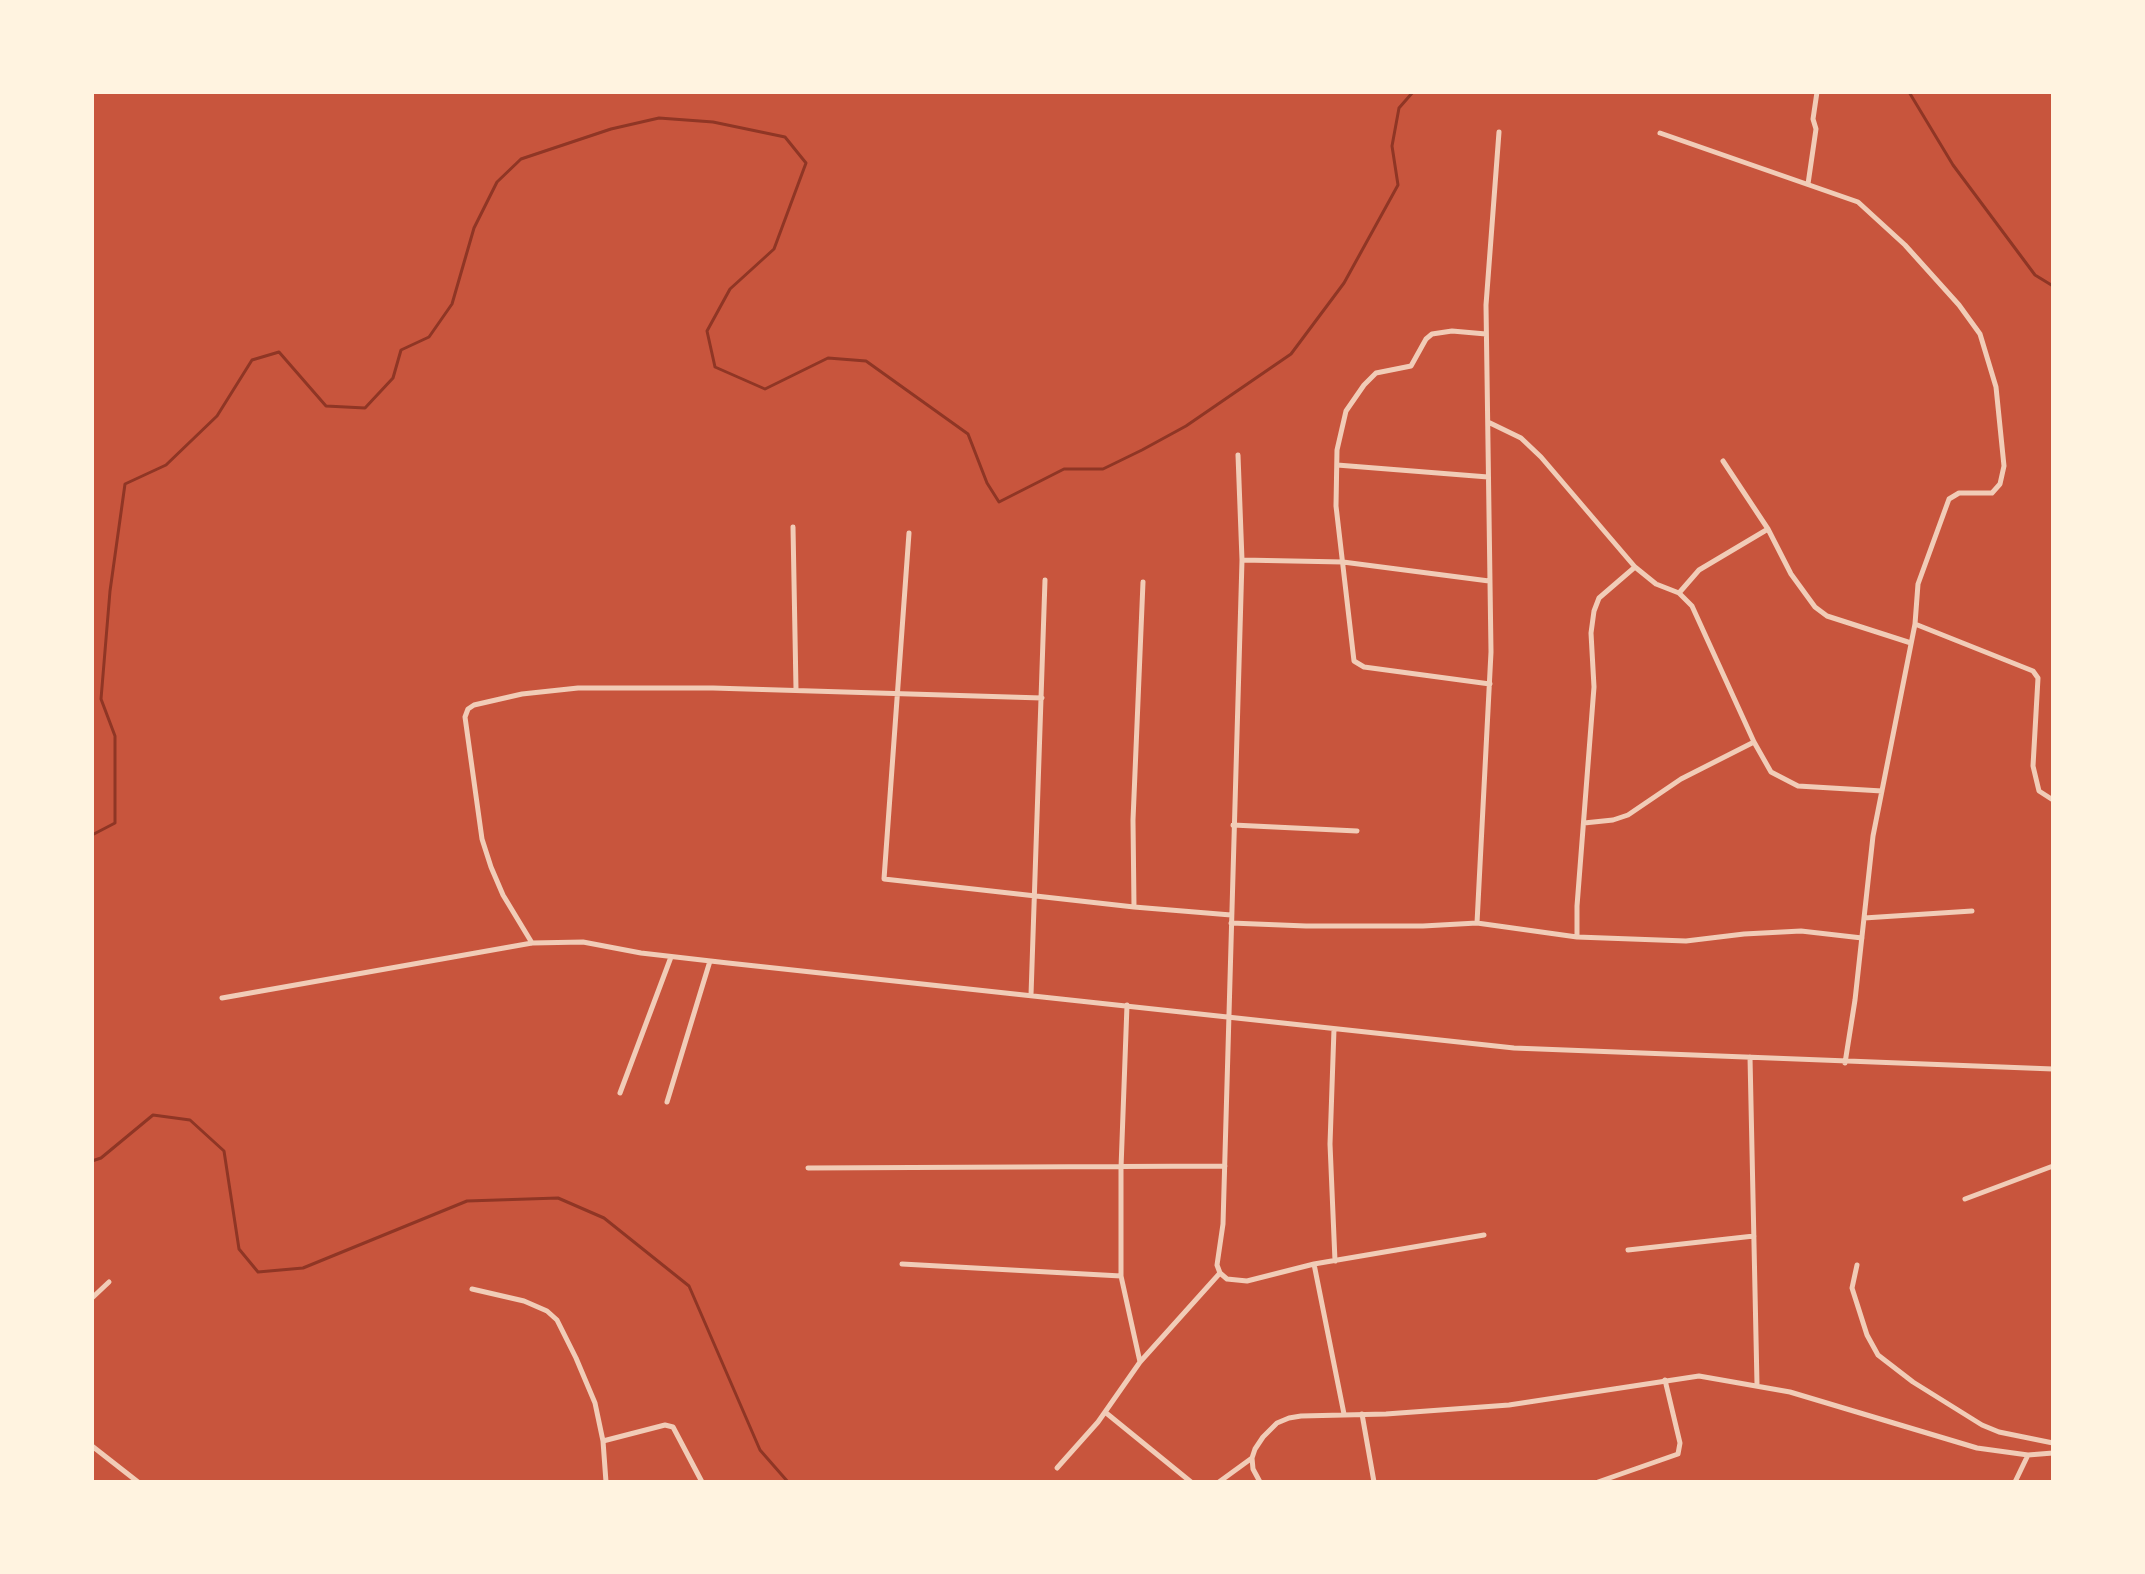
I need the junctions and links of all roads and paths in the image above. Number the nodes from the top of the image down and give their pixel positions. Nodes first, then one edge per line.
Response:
1 (1817, 92) edge
2 (1499, 132) dead end
3 (1660, 133) dead end
4 (1808, 184) junction
5 (1486, 334) junction
6 (1488, 422) junction
7 (1238, 455) dead end
8 (1723, 461) dead end
9 (1337, 465) junction
10 (1488, 477) junction
11 (793, 527) dead end
12 (1768, 529) junction
13 (909, 533) dead end
14 (1242, 560) junction
15 (1343, 562) junction
16 (1635, 567) junction
17 (1045, 580) dead end
18 (1489, 581) junction
19 (1143, 582) dead end
20 (1679, 593) junction
21 (1915, 624) junction
22 (1911, 643) junction
23 (1490, 684) junction
24 (796, 689) junction
25 (896, 695) junction
26 (1042, 698) junction
27 (1754, 742) junction
28 (1882, 791) junction
29 (2053, 800) edge
30 (1584, 823) junction
31 (1233, 825) junction
32 (1357, 831) dead end
33 (1036, 894) junction
34 (1134, 907) junction
35 (1972, 911) dead end
36 (1231, 915) junction
37 (1864, 918) junction
38 (1231, 923) junction
39 (1477, 923) junction
40 (1577, 937) junction
41 (1862, 938) junction
42 (532, 943) junction
43 (671, 957) junction
44 (710, 961) junction
45 (1031, 995) junction
46 (222, 998) dead end
47 (1127, 1005) junction
48 (1228, 1017) junction
49 (1334, 1029) junction
50 (1750, 1057) junction
51 (1845, 1063) junction
52 (2053, 1069) edge
53 (620, 1093) dead end
54 (667, 1102) dead end
55 (1225, 1166) junction
56 (2053, 1166) edge
57 (808, 1168) dead end
58 (1121, 1168) junction
59 (1965, 1199) dead end
60 (1484, 1235) dead end
61 (1754, 1236) junction
62 (1628, 1250) dead end
63 (1335, 1261) junction
64 (902, 1264) dead end
65 (1314, 1264) junction
66 (1857, 1265) dead end
67 (1220, 1273) junction
68 (1121, 1276) junction
69 (109, 1282) dead end
70 (472, 1289) dead end
71 (92, 1298) edge
72 (1140, 1362) junction
73 (1665, 1380) junction
74 (1757, 1384) junction
75 (1105, 1412) junction
76 (1344, 1414) junction
77 (1362, 1414) junction
78 (603, 1441) junction
79 (2053, 1443) edge
80 (92, 1446) edge
81 (2053, 1453) edge
82 (2028, 1455) junction
83 (1252, 1458) junction
84 (1057, 1468) dead end
85 (138, 1482) edge
86 (606, 1482) edge
87 (702, 1482) edge
88 (1191, 1482) edge
89 (1219, 1482) edge
90 (1260, 1482) edge
91 (1374, 1482) edge
92 (1598, 1482) edge
93 (2015, 1482) edge

1 - 4 street
2 - 5 street
3 - 4 street
4 - 21 street
5 - 6 street
5 - 9 street
6 - 10 street
6 - 16 street
7 - 14 street
8 - 12 street
9 - 10 street
9 - 15 street
10 - 18 street
11 - 24 street
12 - 20 street
12 - 22 street
13 - 25 street
14 - 15 street
14 - 31 street
15 - 18 street
15 - 23 street
16 - 20 street
16 - 30 street
17 - 26 street
18 - 23 street
19 - 34 street
20 - 27 street
21 - 22 street
21 - 29 street
22 - 28 street
23 - 39 street
24 - 25 street
24 - 42 street
25 - 26 street
25 - 33 street
26 - 33 street
27 - 28 street
27 - 30 street
28 - 37 street
30 - 40 street
31 - 32 street
31 - 36 street
33 - 34 street
33 - 45 street
34 - 36 street
35 - 37 street
36 - 38 street
37 - 41 street
38 - 39 street
38 - 48 street
39 - 40 street
40 - 41 street
41 - 51 street
42 - 43 street
42 - 46 street
43 - 44 street
43 - 53 street
44 - 45 street
44 - 54 street
45 - 47 street
47 - 48 street
47 - 58 street
48 - 49 street
48 - 55 street
49 - 50 street
49 - 63 street
50 - 51 street
50 - 61 street
51 - 52 street
55 - 58 street
55 - 67 street
56 - 59 street
57 - 58 street
58 - 68 street
60 - 63 street
61 - 62 street
61 - 74 street
63 - 65 street
64 - 68 street
65 - 67 street
65 - 76 street
66 - 79 street
67 - 72 street
68 - 72 street
69 - 71 street
70 - 78 street
72 - 75 street
73 - 74 street
73 - 77 street
73 - 92 street
74 - 82 street
75 - 84 street
75 - 88 street
76 - 77 street
76 - 83 street
77 - 91 street
78 - 86 street
78 - 87 street
80 - 85 street
81 - 82 street
82 - 93 street
83 - 89 street
83 - 90 street

